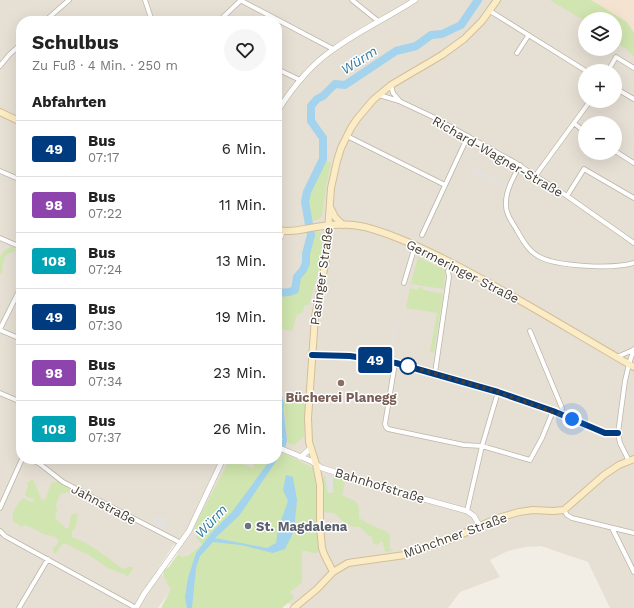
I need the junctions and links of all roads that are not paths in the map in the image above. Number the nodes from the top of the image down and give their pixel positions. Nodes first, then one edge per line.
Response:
1 (69, 0) edge
2 (145, 0) edge
3 (241, 0) edge
4 (352, 0) edge
5 (415, 0) edge
6 (497, 0) edge
7 (490, 11) junction
8 (51, 16) edge
9 (150, 16) edge
10 (224, 16) edge
11 (271, 16) edge
12 (378, 21) junction
13 (282, 22) edge
14 (528, 36) junction
15 (16, 49) edge
16 (333, 49) junction
17 (517, 53) dead end
18 (612, 64) edge
19 (0, 66) edge
20 (578, 66) edge
21 (634, 68) edge
22 (282, 71) edge
23 (300, 80) junction
24 (392, 85) junction
25 (622, 92) edge
26 (379, 95) junction
27 (634, 99) edge
28 (399, 101) junction
29 (282, 104) edge
30 (585, 108) edge
31 (0, 112) edge
32 (16, 120) edge
33 (575, 124) junction
34 (578, 126) edge
35 (347, 136) junction
36 (468, 136) junction
37 (622, 156) edge
38 (634, 163) edge
39 (520, 165) junction
40 (0, 170) edge
41 (536, 175) junction
42 (16, 178) edge
43 (445, 186) junction
44 (567, 196) junction
45 (634, 198) edge
46 (330, 206) junction
47 (328, 225) junction
48 (343, 225) junction
49 (282, 231) edge
50 (422, 235) dead end
51 (0, 238) edge
52 (634, 243) edge
53 (16, 245) edge
54 (415, 246) junction
55 (634, 263) edge
56 (448, 271) dead end
57 (404, 283) dead end
58 (16, 297) edge
59 (0, 329) edge
60 (530, 331) dead end
61 (16, 337) edge
62 (634, 349) edge
63 (312, 355) junction
64 (617, 357) junction
65 (396, 363) junction
66 (631, 366) edge
67 (435, 373) junction
68 (0, 392) edge
69 (498, 392) junction
70 (16, 400) edge
71 (553, 411) junction
72 (561, 415) junction
73 (618, 433) junction
74 (482, 446) junction
75 (282, 448) edge
76 (310, 448) junction
77 (300, 456) junction
78 (632, 460) edge
79 (20, 464) edge
80 (40, 464) edge
81 (221, 464) edge
82 (316, 464) junction
83 (0, 508) edge
84 (564, 510) junction
85 (467, 511) junction
86 (479, 526) junction
87 (612, 528) junction
88 (0, 531) edge
89 (634, 532) edge
90 (181, 544) junction
91 (48, 559) junction
92 (632, 563) edge
93 (333, 572) junction
94 (634, 572) edge
95 (19, 608) edge
96 (136, 608) edge
97 (294, 608) edge

1 - 8 street
2 - 9 street
3 - 10 street
3 - 11 street
4 - 12 street
5 - 12 street
6 - 7 main road, Pasinger Straße
7 - 14 street
7 - 24 main road, Pasinger Straße
12 - 16 street
13 - 16 street
14 - 17 street
14 - 20 street
15 - 19 street
16 - 23 street
18 - 21 street
22 - 23 street
23 - 29 street
24 - 26 main road, Pasinger Straße
24 - 28 street
25 - 27 street
26 - 28 street, Richard-Wagner-Straße
26 - 35 main road, Pasinger Straße
28 - 36 street, Richard-Wagner-Straße
30 - 33 street
31 - 32 main road
33 - 34 street
33 - 41 street
35 - 43 street
35 - 46 main road, Pasinger Straße
36 - 39 street, Richard-Wagner-Straße
36 - 43 street
37 - 38 street
39 - 41 street, Richard-Wagner-Straße
39 - 55 street
40 - 42 street
41 - 44 street, Richard-Wagner-Straße
43 - 50 street
44 - 45 street
44 - 52 street, Richard-Wagner-Straße
46 - 47 main road, Pasinger Straße
46 - 48 main road
47 - 48 main road, Germeringer Straße
47 - 49 main road, Germeringer Straße
47 - 63 main road, Pasinger Straße
48 - 54 main road, Germeringer Straße
51 - 53 street
54 - 57 street
54 - 64 main road, Germeringer Straße
56 - 67 street
58 - 59 street
59 - 61 street
60 - 72 street
62 - 64 street
62 - 66 street
63 - 65 street
63 - 76 main road, Pasinger Straße
64 - 66 main road, Germeringer Straße
65 - 67 street
65 - 74 street
66 - 73 street
67 - 69 street
68 - 70 street
69 - 71 street
69 - 74 street
71 - 72 street
71 - 74 street
72 - 73 street
73 - 78 street
74 - 85 street
75 - 77 street, Bahnhofstraße
76 - 77 street
76 - 82 main road, Pasinger Straße
77 - 82 street, Bahnhofstraße
78 - 84 main road
79 - 83 street
80 - 90 street, Jahnstraße
81 - 90 street
82 - 85 street, Bahnhofstraße
82 - 93 main road, Pasinger Straße
84 - 86 main road, Münchner Straße
84 - 87 street
85 - 86 street
86 - 93 main road, Münchner Straße
87 - 89 street
87 - 92 street
88 - 91 street
90 - 96 street
91 - 95 street
91 - 96 street
92 - 94 street
93 - 97 main road

